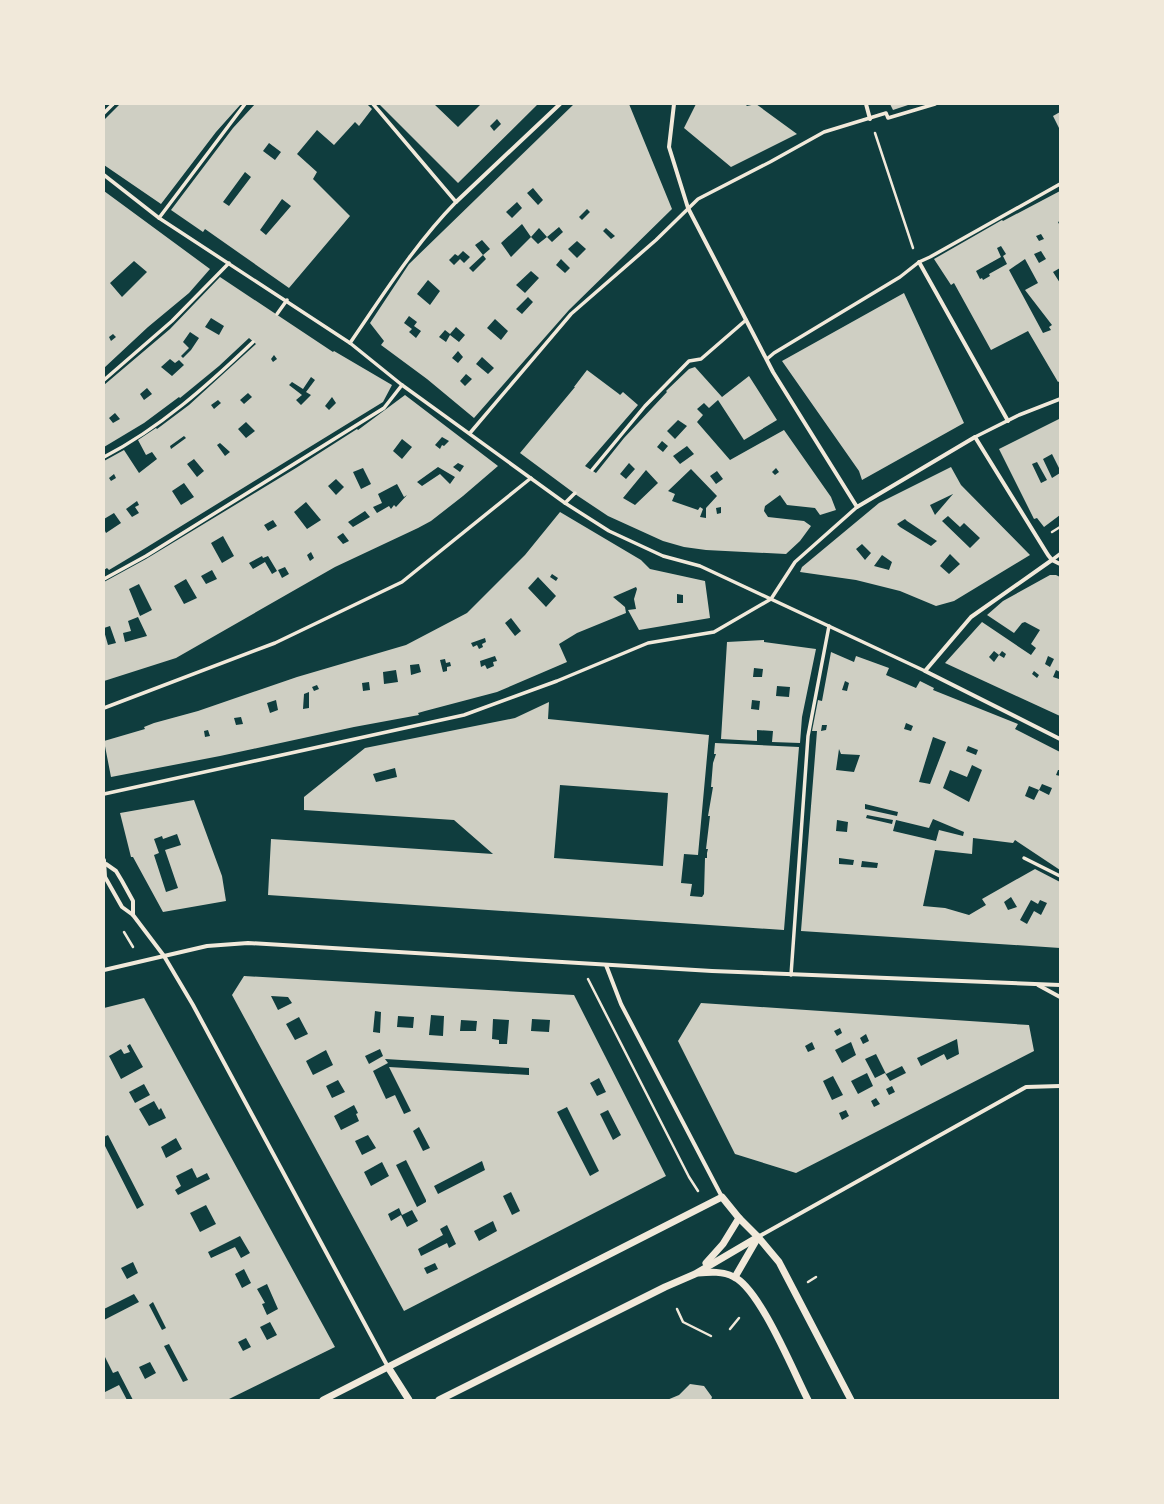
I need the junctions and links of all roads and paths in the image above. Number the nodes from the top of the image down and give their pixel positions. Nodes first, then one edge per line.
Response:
1 (113, 104) edge
2 (244, 104) edge
3 (373, 104) edge
4 (560, 104) edge
5 (674, 104) edge
6 (866, 104) edge
7 (934, 104) edge
8 (104, 113) edge
9 (870, 119) junction
10 (104, 175) edge
11 (1060, 184) edge
12 (456, 202) junction
13 (688, 208) junction
14 (160, 218) junction
15 (918, 262) junction
16 (229, 263) junction
17 (287, 300) junction
18 (277, 314) dead end
19 (746, 320) junction
20 (253, 342) dead end
21 (350, 343) junction
22 (767, 359) junction
23 (104, 380) edge
24 (402, 385) junction
25 (1060, 398) edge
26 (1008, 421) junction
27 (470, 433) junction
28 (975, 437) junction
29 (104, 457) edge
30 (592, 470) dead end
31 (531, 478) junction
32 (575, 494) dead end
33 (566, 503) junction
34 (857, 507) junction
35 (1060, 554) edge
36 (1052, 560) junction
37 (1060, 564) edge
38 (104, 579) edge
39 (771, 599) junction
40 (829, 626) junction
41 (925, 671) junction
42 (104, 708) edge
43 (1060, 739) edge
44 (104, 794) edge
45 (1024, 858) dead end
46 (105, 862) edge
47 (1060, 876) edge
48 (133, 915) junction
49 (120, 926) dead end
50 (164, 956) junction
51 (141, 960) junction
52 (581, 963) junction
53 (606, 964) junction
54 (104, 970) edge
55 (791, 975) junction
56 (1036, 984) junction
57 (1060, 985) edge
58 (1060, 997) edge
59 (1060, 1086) edge
60 (722, 1197) junction
61 (710, 1203) junction
62 (739, 1218) junction
63 (758, 1237) junction
64 (695, 1274) junction
65 (735, 1277) junction
66 (677, 1309) dead end
67 (739, 1318) dead end
68 (730, 1329) dead end
69 (711, 1336) dead end
70 (388, 1367) junction
71 (323, 1400) edge
72 (409, 1400) edge
73 (439, 1400) edge
74 (808, 1400) edge
75 (852, 1400) edge

1 - 8 street
2 - 14 street
3 - 12 street
4 - 12 street
5 - 13 street
6 - 9 street
7 - 9 street
9 - 13 street
9 - 15 path
10 - 14 street
11 - 15 street
12 - 21 street
13 - 19 street
13 - 27 street
14 - 16 street
15 - 22 street
15 - 26 street
16 - 17 street
16 - 23 street
17 - 18 street
17 - 21 street
19 - 22 street
19 - 30 street
20 - 29 street
21 - 24 street
22 - 34 street
24 - 27 street
24 - 38 street
25 - 26 street
26 - 28 street
27 - 31 street
28 - 34 street
28 - 36 street
31 - 33 street
31 - 42 street
32 - 33 street
33 - 39 street
34 - 39 street
35 - 36 street
36 - 37 street
36 - 41 street
39 - 40 street
39 - 44 street
40 - 41 street
40 - 55 street
41 - 43 street
45 - 47 street
46 - 48 street
46 - 48 street
48 - 50 street
49 - 51 path
50 - 51 street
50 - 52 street
50 - 70 street
51 - 54 street
52 - 53 street
52 - 61 path
53 - 55 street
53 - 60 street
55 - 56 street
56 - 57 street
56 - 58 street
59 - 63 street
60 - 61 street
60 - 62 street
61 - 70 street
62 - 63 street
62 - 64 street
63 - 64 street
63 - 65 street
63 - 75 street
64 - 65 street
64 - 73 street
65 - 74 street
66 - 69 path
67 - 68 path
70 - 71 street
70 - 72 street

